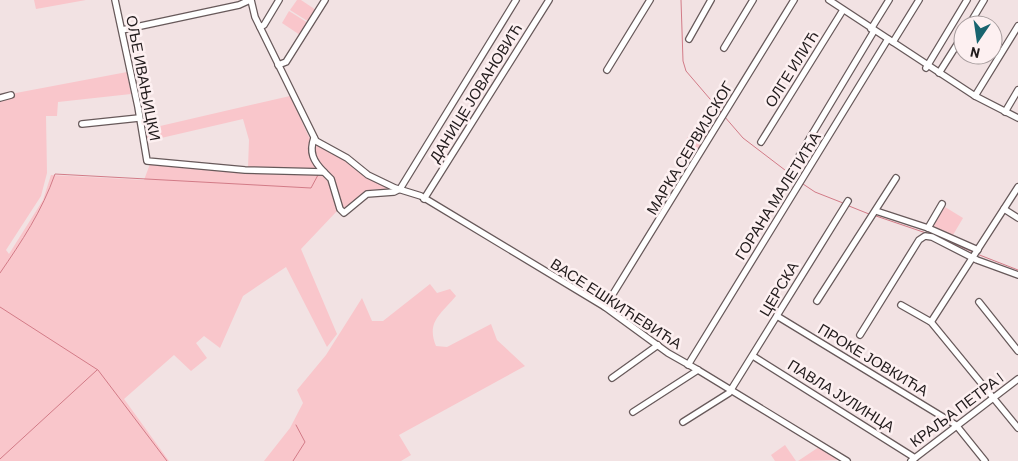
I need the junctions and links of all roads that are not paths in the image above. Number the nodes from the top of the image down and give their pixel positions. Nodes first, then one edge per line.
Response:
1 (115, 0) edge
2 (251, 0) edge
3 (279, 0) edge
4 (325, 0) edge
5 (516, 0) edge
6 (549, 0) edge
7 (650, 0) edge
8 (711, 0) edge
9 (753, 0) edge
10 (794, 0) edge
11 (889, 0) edge
12 (919, 0) edge
13 (967, 0) edge
14 (984, 0) edge
15 (831, 1) edge
16 (843, 10) junction
17 (975, 15) edge
18 (1018, 26) edge
19 (260, 27) junction
20 (122, 30) junction
21 (873, 30) junction
22 (689, 40) dead end
23 (891, 41) junction
24 (724, 48) dead end
25 (953, 51) edge
26 (278, 65) junction
27 (927, 67) junction
28 (607, 70) dead end
29 (939, 73) junction
30 (1018, 90) edge
31 (11, 96) dead end
32 (975, 96) junction
33 (0, 98) edge
34 (1005, 112) junction
35 (140, 118) junction
36 (1018, 118) edge
37 (82, 124) dead end
38 (314, 138) junction
39 (762, 142) dead end
40 (799, 156) dead end
41 (324, 172) junction
42 (896, 178) dead end
43 (1018, 187) edge
44 (400, 189) junction
45 (424, 199) junction
46 (848, 200) dead end
47 (942, 204) dead end
48 (1004, 209) junction
49 (876, 211) junction
50 (1018, 218) edge
51 (928, 228) junction
52 (978, 250) junction
53 (973, 258) junction
54 (1018, 275) edge
55 (818, 301) dead end
56 (979, 302) dead end
57 (901, 306) dead end
58 (605, 307) junction
59 (777, 316) junction
60 (931, 322) junction
61 (860, 335) dead end
62 (658, 345) junction
63 (1018, 352) edge
64 (753, 356) junction
65 (688, 364) junction
66 (698, 370) junction
67 (612, 378) dead end
68 (1018, 379) edge
69 (731, 391) junction
70 (993, 398) junction
71 (634, 412) dead end
72 (683, 422) dead end
73 (956, 425) junction
74 (1018, 428) edge
75 (916, 459) edge
76 (847, 461) edge
77 (985, 461) edge

1 - 20 street, ОЉЕ ИВАЊИЦКИ
2 - 19 street
2 - 20 street
3 - 19 street
4 - 26 street
5 - 44 street
6 - 45 street, ДАНИЦЕ ЈОВАНОВИЋ
7 - 28 street
8 - 22 street
9 - 24 street
10 - 58 street, МАРКА СЕРВИЈСКОГ
11 - 21 street
12 - 23 street, ГОРАНА МАЛЕТИЋА
13 - 27 street
14 - 17 street
15 - 16 street
16 - 21 street
16 - 39 street, ОЛГЕ ИЛИЋ
18 - 32 street
19 - 26 street
20 - 35 street, ОЉЕ ИВАЊИЦКИ
21 - 23 street
21 - 40 street
23 - 27 street
23 - 65 street, ГОРАНА МАЛЕТИЋА
25 - 29 street
26 - 38 street
27 - 29 street
29 - 32 street
30 - 34 street
31 - 33 street
32 - 34 street
34 - 36 street
35 - 37 street
35 - 41 street, ОЉЕ ИВАЊИЦКИ
38 - 41 street
38 - 44 street, ВАСЕ ЕШКИЋЕВИЋА
41 - 44 street
42 - 49 street
43 - 48 street
44 - 45 street, ВАСЕ ЕШКИЋЕВИЋА
45 - 58 street, ВАСЕ ЕШКИЋЕВИЋА
46 - 59 street, ЦЕРСКА
47 - 51 street
48 - 50 street
48 - 52 street
49 - 51 street
49 - 55 street
51 - 52 street
52 - 53 street
53 - 54 street
53 - 60 street
53 - 61 street
56 - 63 street
57 - 60 street
58 - 62 street, ВАСЕ ЕШКИЋЕВИЋА
59 - 64 street, ЦЕРСКА
59 - 73 street, ПРОКЕ ЈОВКИЋА
60 - 70 street
62 - 65 street, ВАСЕ ЕШКИЋЕВИЋА
62 - 67 street
64 - 69 street, ЦЕРСКА
64 - 75 street, ПАВЛА ЈУЛИНЦА
65 - 66 street, ВАСЕ ЕШКИЋЕВИЋА
66 - 69 street, ВАСЕ ЕШКИЋЕВИЋА
66 - 71 street
68 - 70 street, КРАЉА ПЕТРА I
69 - 72 street
69 - 76 street, ВАСЕ ЕШКИЋЕВИЋА
70 - 73 street, КРАЉА ПЕТРА I
70 - 74 street
73 - 75 street, КРАЉА ПЕТРА I
73 - 77 street, ПРОКЕ ЈОВКИЋА

